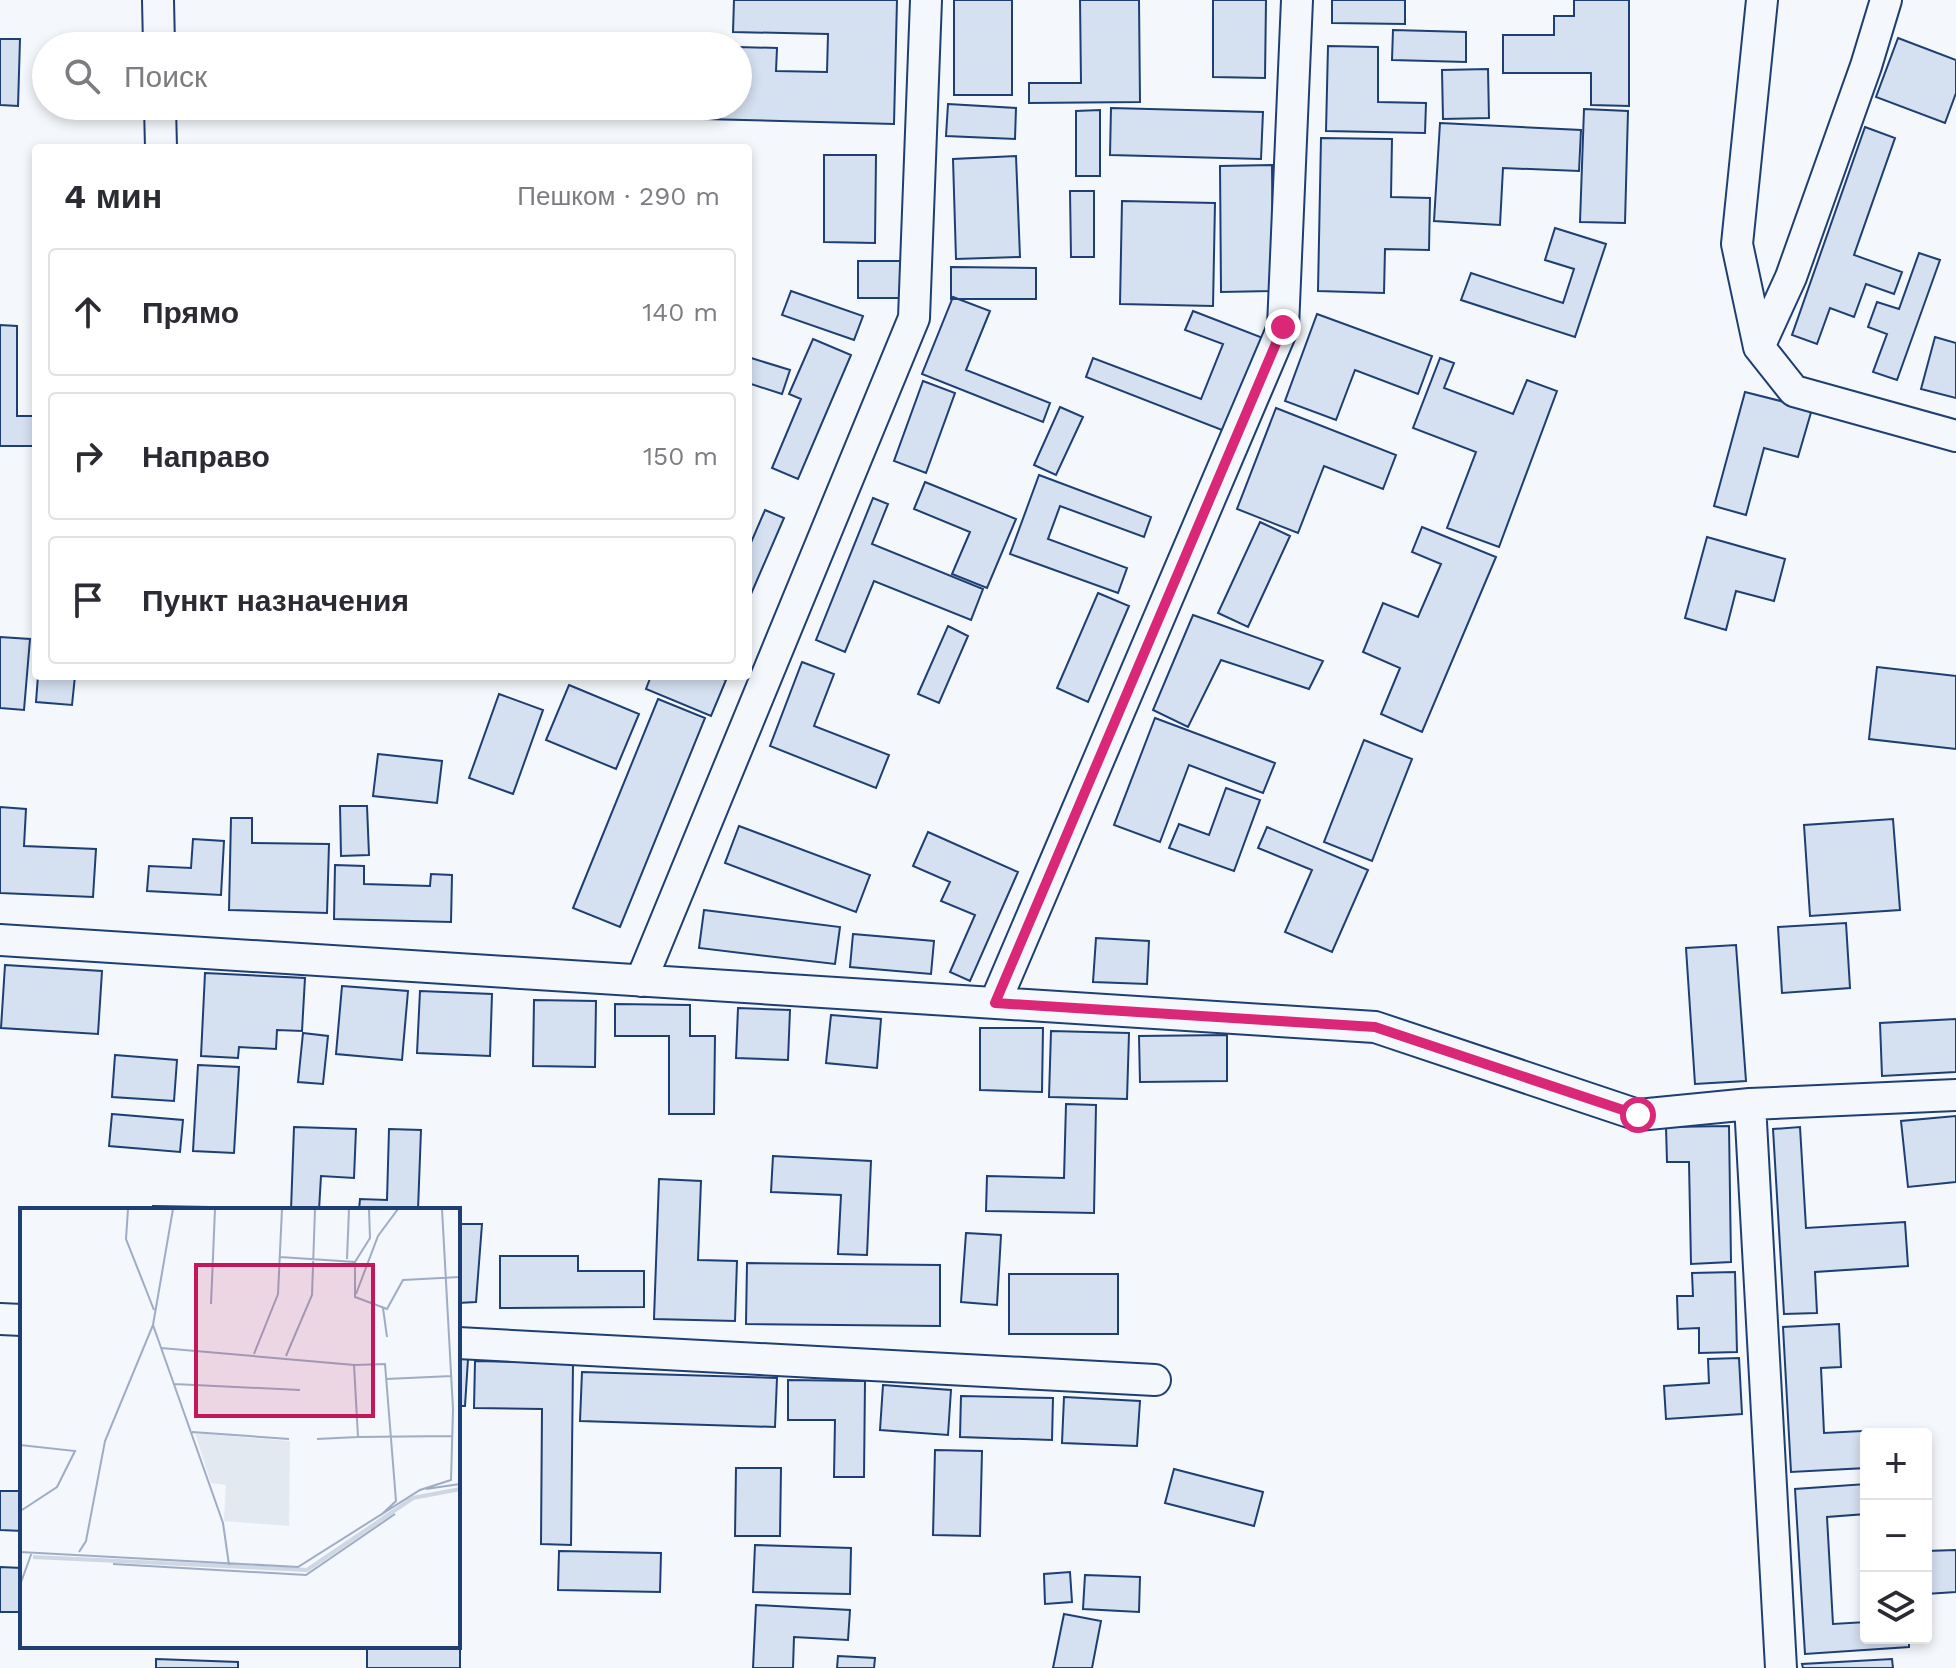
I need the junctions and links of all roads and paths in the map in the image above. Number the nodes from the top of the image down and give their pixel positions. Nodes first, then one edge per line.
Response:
1 (158, 0) edge
2 (926, 0) edge
3 (1297, 0) edge
4 (1762, 0) edge
5 (1886, 0) edge
6 (159, 32) edge
7 (160, 120) edge
8 (161, 144) edge
9 (1759, 347) junction
10 (1956, 436) edge
11 (0, 940) edge
12 (641, 981) junction
13 (995, 1003) junction
14 (1956, 1095) edge
15 (1750, 1104) junction
16 (0, 1319) edge
17 (20, 1320) edge
18 (460, 1343) edge
19 (1155, 1380) dead end
20 (1781, 1668) edge

1 - 6 street
2 - 12 street
3 - 13 street
4 - 9 street
5 - 9 street
7 - 8 street
9 - 10 street
11 - 12 street
12 - 13 street
13 - 15 street
14 - 15 street
15 - 20 street
16 - 17 street
18 - 19 street

